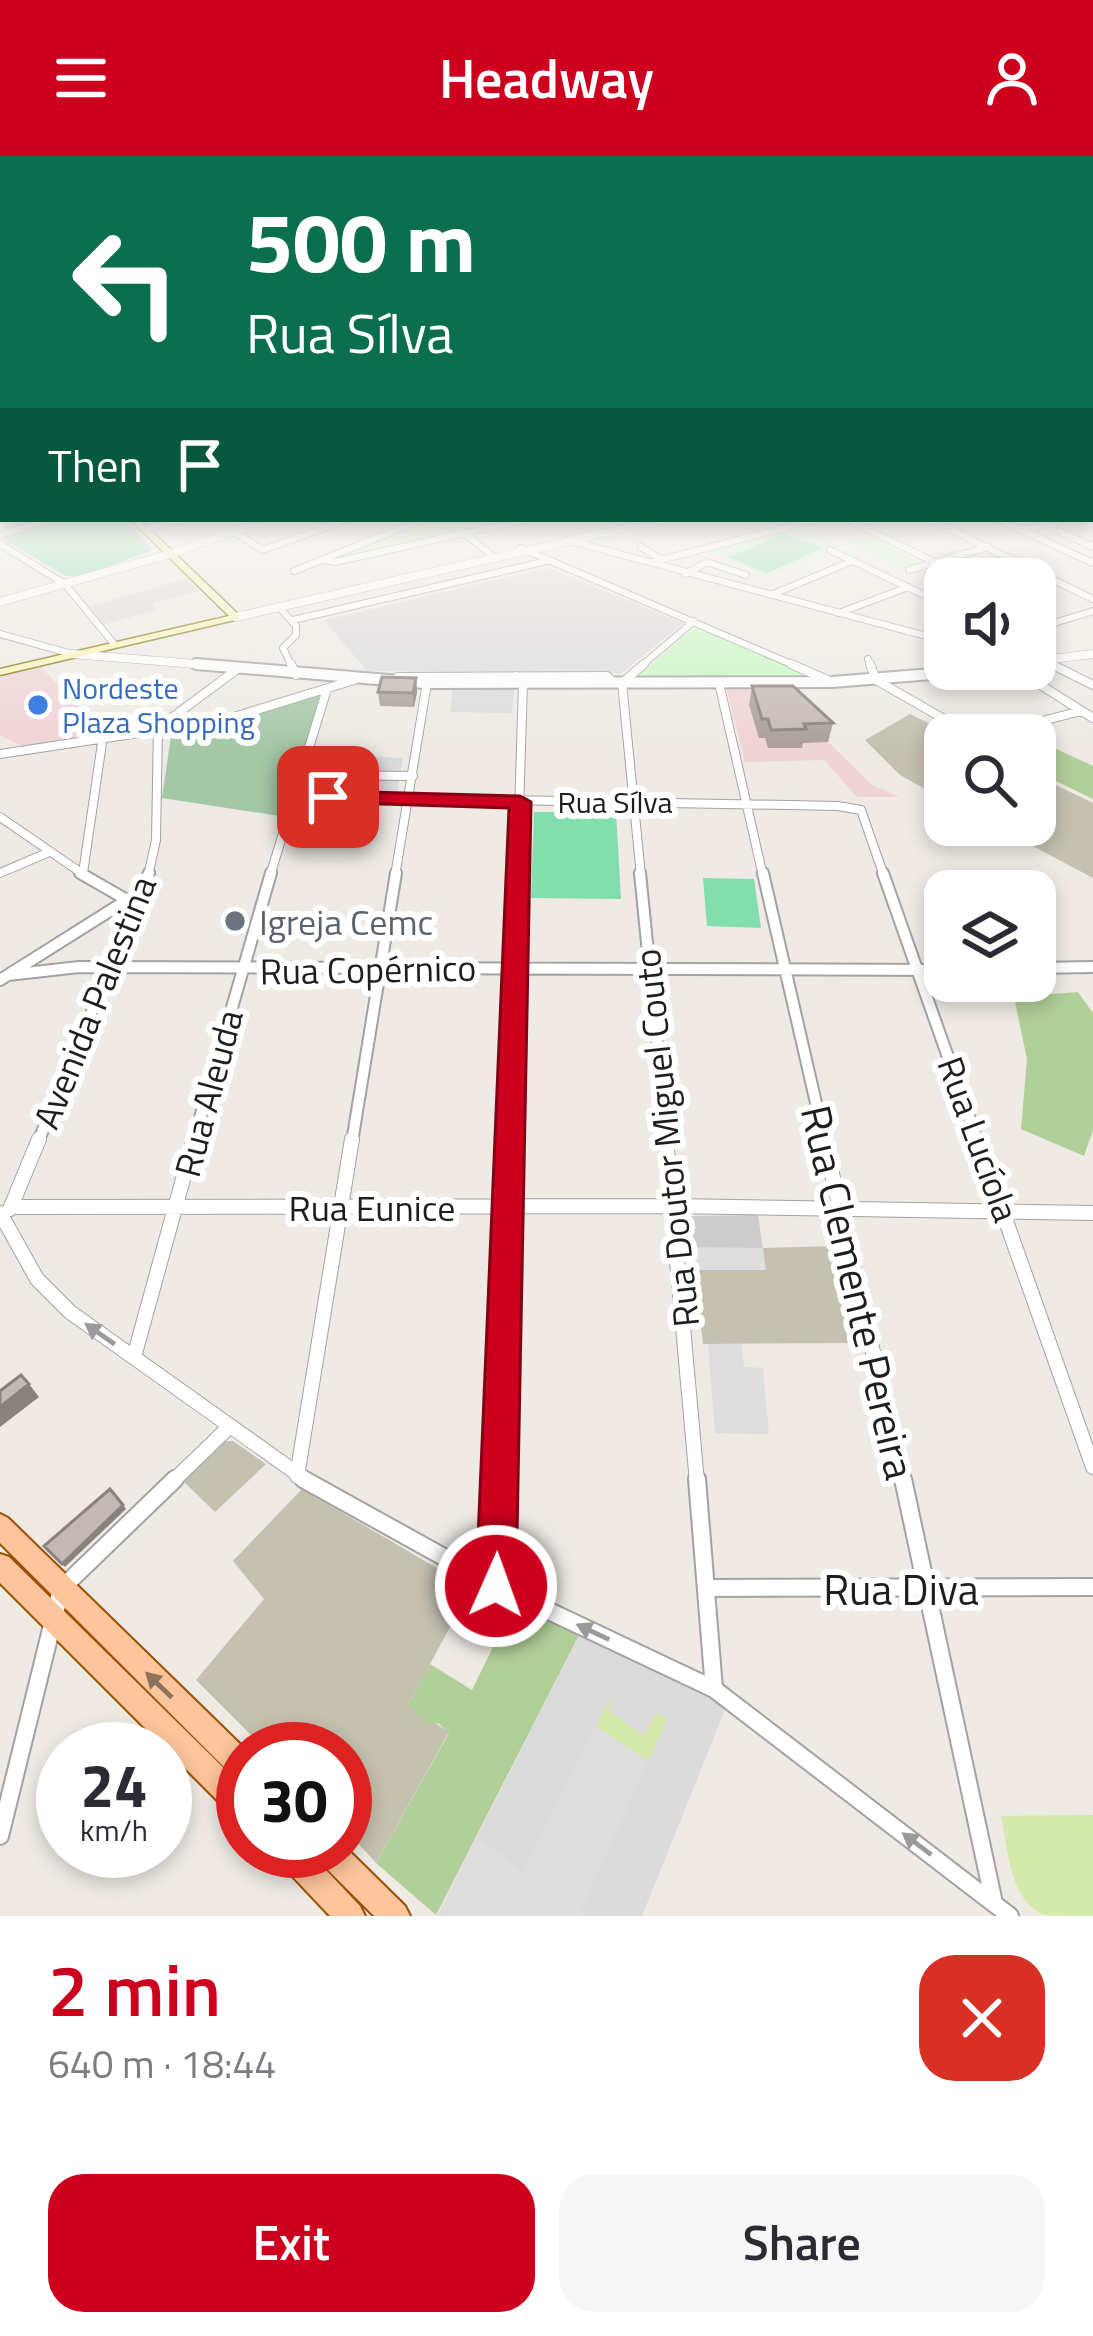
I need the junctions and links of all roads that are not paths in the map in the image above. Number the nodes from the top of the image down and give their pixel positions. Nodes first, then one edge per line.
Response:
1 (61, 585) edge
2 (66, 585) edge
3 (203, 585) edge
4 (375, 585) edge
5 (442, 585) edge
6 (609, 585) edge
7 (722, 585) edge
8 (796, 585) edge
9 (904, 585) edge
10 (1065, 585) edge
11 (725, 586) joint
12 (908, 587) junction
13 (924, 595) edge
14 (768, 597) junction
15 (1093, 599) edge
16 (0, 602) edge
17 (279, 607) junction
18 (1093, 611) edge
19 (836, 614) junction
20 (236, 617) junction
21 (293, 620) junction
22 (694, 621) junction
23 (1056, 622) edge
24 (0, 634) edge
25 (924, 636) edge
26 (114, 644) junction
27 (72, 654) junction
28 (1093, 654) edge
29 (289, 658) junction
30 (868, 659) dead end
31 (1056, 659) edge
32 (1056, 669) edge
33 (236, 670) junction
34 (0, 672) edge
35 (332, 674) junction
36 (296, 675) junction
37 (316, 676) junction
38 (924, 676) edge
39 (374, 679) junction
40 (354, 680) junction
41 (426, 680) junction
42 (520, 680) junction
43 (876, 680) junction
44 (832, 682) junction
45 (618, 683) junction
46 (719, 683) junction
47 (1093, 685) edge
48 (1048, 690) edge
49 (326, 692) junction
50 (1081, 711) junction
51 (935, 714) edge
52 (1056, 717) edge
53 (1093, 718) edge
54 (161, 735) junction
55 (102, 743) junction
56 (0, 754) edge
57 (308, 775) dead end
58 (413, 776) junction
59 (294, 796) junction
60 (410, 800) junction
61 (520, 802) junction
62 (634, 802) junction
63 (746, 805) junction
64 (862, 812) joint
65 (0, 817) edge
66 (47, 853) junction
67 (0, 873) edge
68 (83, 873) junction
69 (133, 900) junction
70 (111, 968) junction
71 (379, 968) junction
72 (514, 968) junction
73 (648, 968) junction
74 (1056, 968) edge
75 (1093, 968) edge
76 (241, 970) junction
77 (785, 970) junction
78 (918, 970) junction
79 (924, 970) edge
80 (4, 978) edge
81 (345, 1205) junction
82 (674, 1206) junction
83 (177, 1208) junction
84 (506, 1208) junction
85 (838, 1209) junction
86 (1005, 1210) junction
87 (1093, 1213) edge
88 (5, 1214) edge
89 (134, 1357) junction
90 (229, 1427) junction
91 (1093, 1467) edge
92 (297, 1476) junction
93 (0, 1526) edge
94 (0, 1566) edge
95 (496, 1586) junction
96 (1093, 1587) edge
97 (709, 1588) junction
98 (61, 1589) junction
99 (928, 1589) junction
100 (52, 1620) junction
101 (714, 1689) junction
102 (216, 1740) edge
103 (216, 1780) edge
104 (0, 1836) edge
105 (313, 1878) edge
106 (356, 1878) edge
107 (994, 1903) junction
108 (350, 1916) edge
109 (395, 1916) edge
110 (1010, 1916) edge

1 - 16 street
2 - 26 street
3 - 20 main road
4 - 17 street
5 - 21 street
6 - 22 street
7 - 11 street
8 - 14 street
9 - 12 street
10 - 15 street
11 - 14 street
12 - 13 street
12 - 19 street
14 - 19 street
17 - 20 street
17 - 21 street
18 - 23 street
19 - 25 street
20 - 26 main road
21 - 29 street
22 - 44 street
22 - 45 street
24 - 27 street
26 - 27 main road
27 - 33 street
27 - 34 main road
28 - 31 street
29 - 35 street
29 - 36 street
30 - 43 street
32 - 47 street
33 - 36 street
33 - 54 street
35 - 37 street
35 - 39 street
36 - 37 street
37 - 40 street
38 - 43 street
39 - 40 street
39 - 41 street
40 - 49 street
41 - 42 street
41 - 58 street
42 - 45 street
42 - 61 street
43 - 44 street
43 - 51 street
44 - 46 street
45 - 46 street
45 - 62 street, Rua Doutor Miguel Couto
46 - 63 street, Rua Clemente Pereira
48 - 50 street
49 - 54 street
49 - 59 street, Rua Aleuda
50 - 52 street
50 - 53 street
54 - 55 street
54 - 69 street, Avenida Palestina
55 - 56 street
55 - 68 street
57 - 58 street
58 - 60 street
59 - 60 street, Rua Sílva
59 - 76 street, Rua Aleuda
60 - 61 street, Rua Sílva
60 - 71 street
61 - 62 street, Rua Sílva
61 - 72 street
62 - 63 street, Rua Sílva
62 - 73 street, Rua Doutor Miguel Couto
63 - 64 street, Rua Sílva
63 - 77 street, Rua Clemente Pereira
64 - 78 street, Rua Lucíola
65 - 66 street
66 - 67 street
66 - 68 street
68 - 69 street
69 - 70 street, Avenida Palestina
69 - 80 street
70 - 76 street, Rua Copérnico
70 - 80 street, Rua Copérnico
70 - 88 street, Avenida Palestina
71 - 72 street, Rua Copérnico
71 - 76 street, Rua Copérnico
71 - 81 street
72 - 73 street, Rua Copérnico
72 - 84 street
73 - 77 street, Rua Copérnico
73 - 82 street, Rua Doutor Miguel Couto
74 - 75 street
76 - 83 street, Rua Aleuda
77 - 78 street, Rua Copérnico
77 - 85 street, Rua Clemente Pereira
78 - 79 street, Rua Copérnico
78 - 86 street, Rua Lucíola
81 - 83 street, Rua Eunice
81 - 84 street, Rua Eunice
81 - 92 street
82 - 84 street, Rua Eunice
82 - 85 street, Rua Eunice
82 - 97 street, Rua Doutor Miguel Couto
83 - 88 street, Rua Eunice
83 - 89 street, Rua Aleuda
84 - 95 street
85 - 86 street, Rua Eunice
85 - 99 street, Rua Clemente Pereira
86 - 87 street, Rua Eunice
86 - 91 street, Rua Lucíola
89 -> 88 street
89 - 90 street
90 - 92 street
90 - 98 street
92 - 95 street
93 - 98 main road
94 - 100 main road
101 -> 95 street
96 - 99 street, Rua Diva
97 - 99 street, Rua Diva
97 - 101 street, Rua Doutor Miguel Couto
98 - 100 street
102 -> 98 main road
99 - 107 street, Rua Clemente Pereira
100 - 103 main road
100 - 104 street
107 -> 101 street
105 - 108 main road
106 - 109 main road
107 - 110 street

